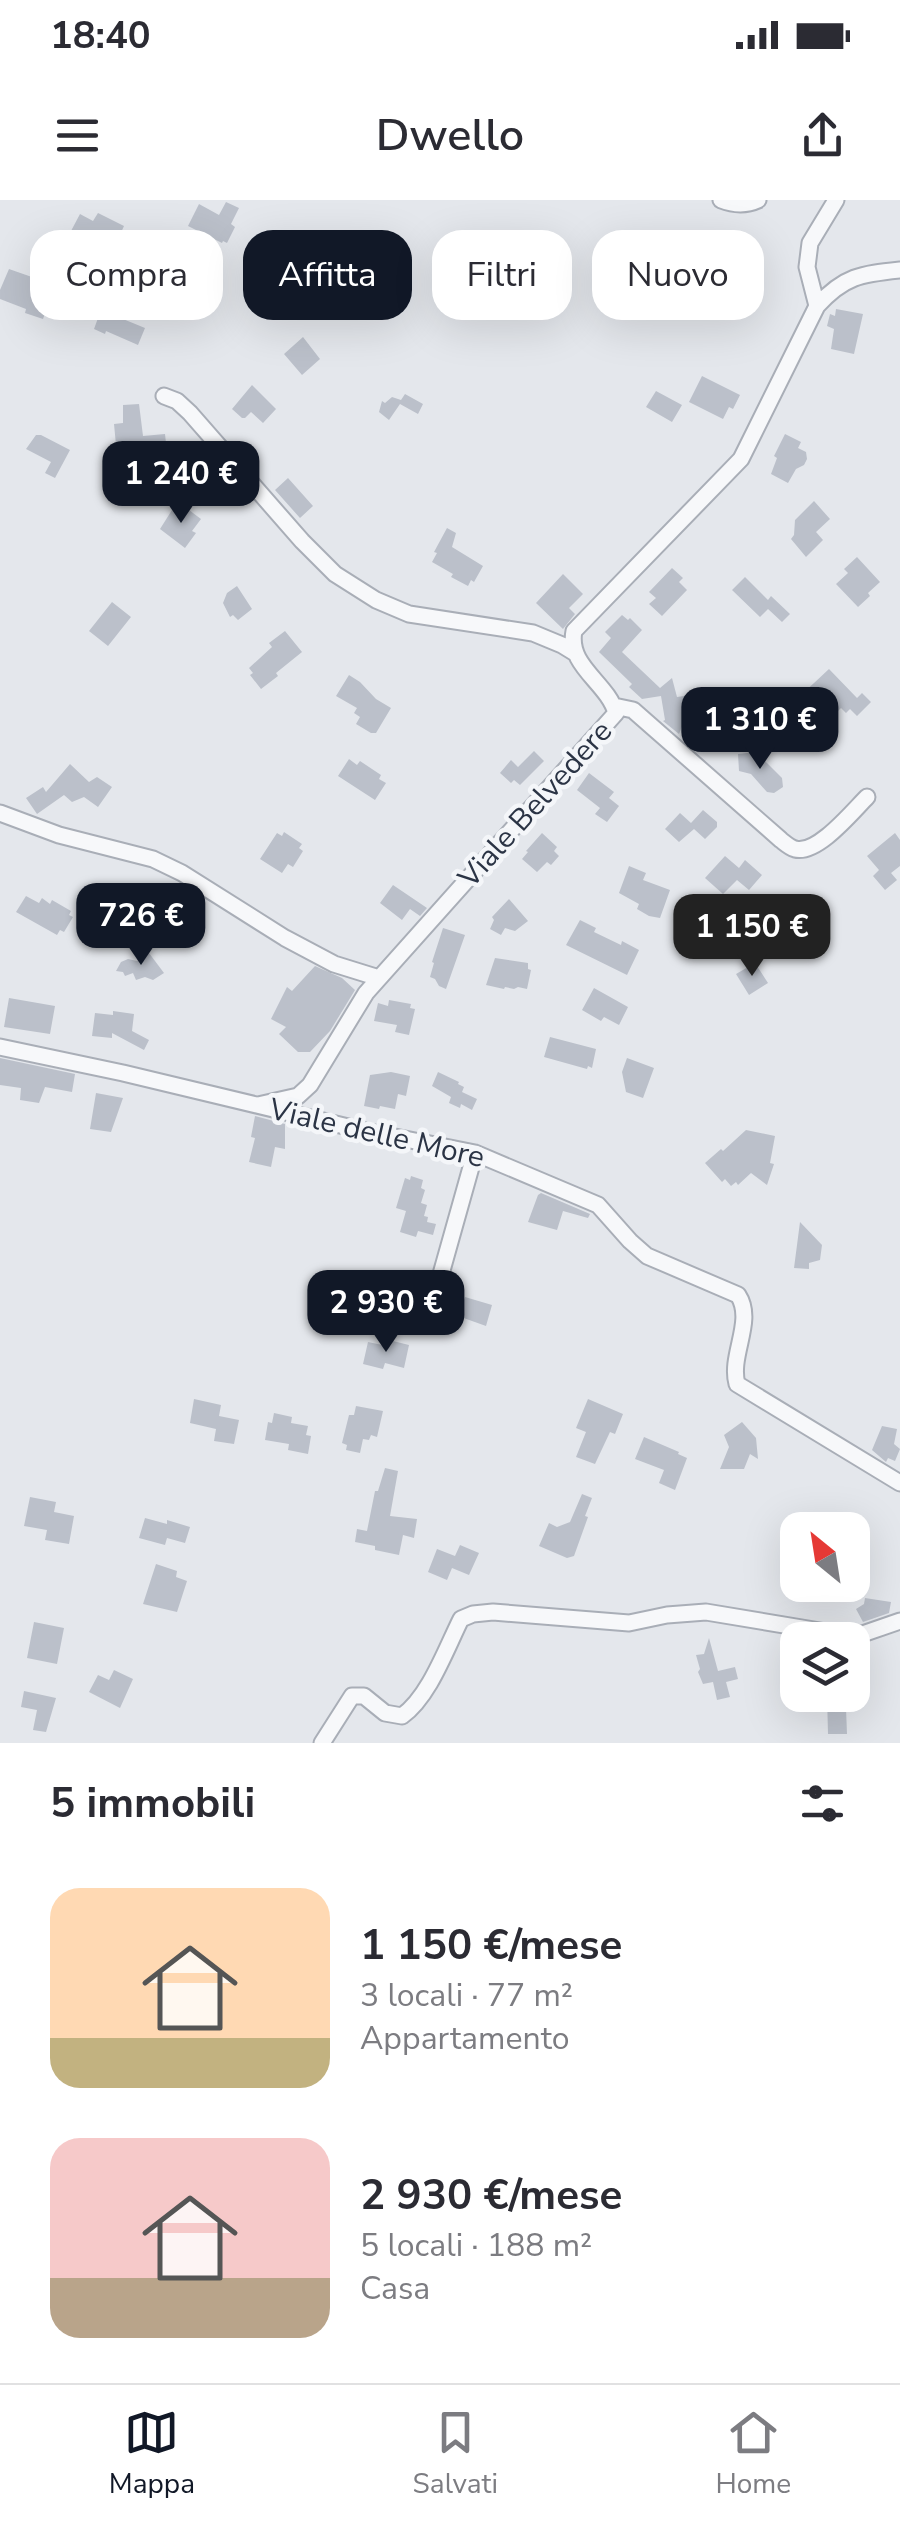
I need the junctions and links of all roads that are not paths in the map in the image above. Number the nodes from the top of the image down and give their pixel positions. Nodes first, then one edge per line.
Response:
1 (721, 200) edge
2 (758, 200) edge
3 (836, 200) edge
4 (898, 272) edge
5 (818, 306) junction
6 (164, 396) dead end
7 (575, 653) junction
8 (614, 706) junction
9 (867, 797) dead end
10 (0, 813) edge
11 (379, 978) junction
12 (0, 1046) edge
13 (258, 1106) junction
14 (475, 1152) junction
15 (441, 1274) dead end
16 (900, 1483) edge
17 (900, 1621) edge
18 (322, 1743) edge

1 - 2 street
3 - 5 street
4 - 5 street
5 - 7 street
6 - 7 street
7 - 8 street, Viale Belvedere
8 - 9 street
8 - 11 street, Viale Belvedere
10 - 11 street
11 - 13 street, Viale Belvedere
12 - 13 street, Viale delle More
13 - 14 street, Viale delle More
14 - 15 street
14 - 16 street, Viale delle More
17 - 18 street

